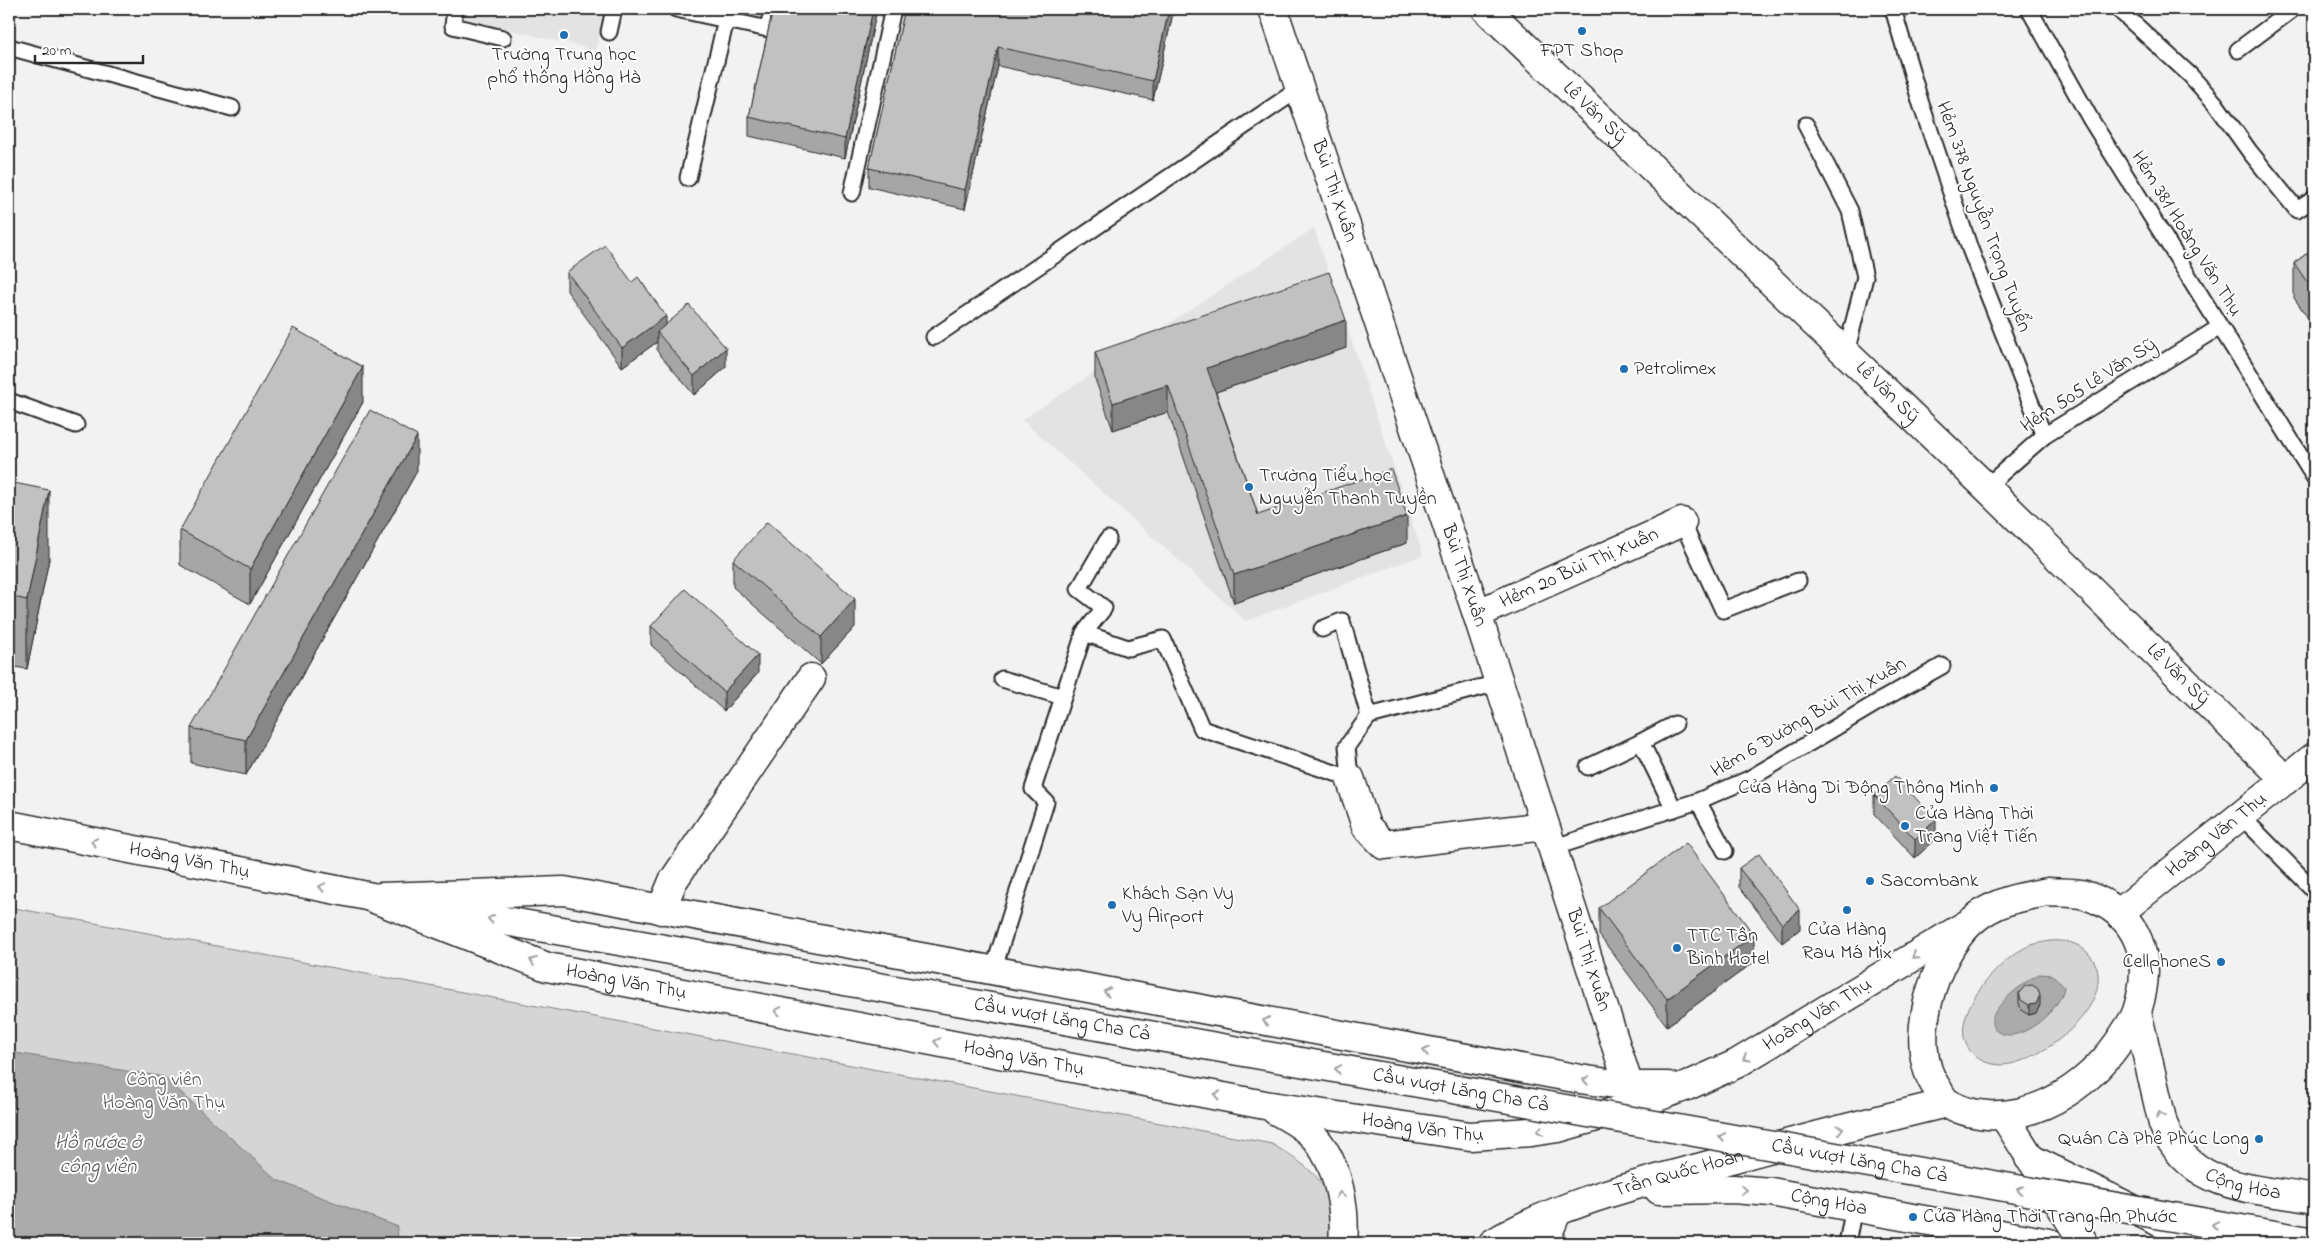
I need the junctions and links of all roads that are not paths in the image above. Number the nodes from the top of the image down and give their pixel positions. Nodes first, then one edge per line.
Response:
1 (455, 9) edge
2 (614, 9) edge
3 (676, 9) edge
4 (772, 9) edge
5 (893, 9) edge
6 (1273, 9) edge
7 (1486, 9) edge
8 (1893, 9) edge
9 (2029, 9) edge
10 (2118, 9) edge
11 (2293, 9) edge
12 (726, 20) junction
13 (609, 32) dead end
14 (503, 38) dead end
15 (9, 47) edge
16 (2238, 50) dead end
17 (1299, 89) junction
18 (232, 108) dead end
19 (1806, 125) dead end
20 (688, 178) dead end
21 (852, 192) dead end
22 (2314, 199) edge
23 (2220, 327) junction
24 (934, 337) dead end
25 (1846, 353) junction
26 (9, 401) edge
27 (76, 425) dead end
28 (2044, 436) junction
29 (2314, 476) edge
30 (1986, 487) junction
31 (1682, 522) joint
32 (1108, 539) dead end
33 (1798, 582) dead end
34 (1477, 614) junction
35 (1322, 629) dead end
36 (1084, 633) junction
37 (1942, 666) dead end
38 (811, 678) dead end
39 (1002, 679) dead end
40 (1498, 683) junction
41 (1063, 697) junction
42 (1370, 716) junction
43 (1675, 724) dead end
44 (1641, 742) junction
45 (2314, 758) edge
46 (1588, 767) dead end
47 (1350, 778) junction
48 (2286, 780) junction
49 (1698, 801) junction
50 (1674, 809) junction
51 (2241, 816) junction
52 (9, 825) edge
53 (1548, 837) junction
54 (1725, 851) dead end
55 (2314, 890) edge
56 (370, 897) junction
57 (661, 910) junction
58 (2119, 913) junction
59 (1972, 922) junction
60 (608, 940) joint
61 (993, 971) junction
62 (2137, 1012) junction
63 (1629, 1086) junction
64 (1687, 1086) junction
65 (1947, 1103) junction
66 (1265, 1105) junction
67 (2004, 1116) junction
68 (2029, 1158) junction
69 (1607, 1193) junction
70 (2314, 1199) edge
71 (1854, 1207) junction
72 (1557, 1212) junction
73 (2314, 1242) edge
74 (1343, 1243) edge
75 (1493, 1243) edge
76 (1544, 1243) edge
77 (1846, 1243) edge
78 (2048, 1243) edge
79 (2084, 1243) edge
80 (2202, 1243) edge

1 - 14 lane
2 - 13 lane
3 - 12 lane
4 - 12 lane
5 - 21 lane
6 - 17 main road, Bùi Thị Xuân
7 - 25 main road, Lê Văn Sỹ
8 - 28 lane, Hẻm 378 Nguyễn Trọng Tuyển
9 - 23 lane, Hẻm 381 Hoàng Văn Thụ
10 - 22 lane
11 - 16 lane
12 - 20 lane
15 - 18 lane
17 - 24 lane
17 - 34 main road, Bùi Thị Xuân
19 - 25 lane
23 - 28 lane, Hẻm 505 Lê Văn Sỹ
23 - 29 lane, Hẻm 381 Hoàng Văn Thụ
25 - 30 main road, Lê Văn Sỹ
26 - 27 lane
28 - 30 lane, Hẻm 505 Lê Văn Sỹ
30 - 48 main road, Lê Văn Sỹ
31 - 33 lane
31 - 34 main road, Hẻm 20 Bùi Thị Xuân
32 - 36 lane
34 - 40 main road, Bùi Thị Xuân
35 - 42 lane
36 - 41 lane
36 - 47 lane
37 - 49 lane, Hẻm 6 Đường Bùi Thị Xuân
38 - 57 main road
39 - 41 lane
40 - 42 lane
40 - 53 main road, Bùi Thị Xuân
41 - 61 lane
42 - 47 lane
43 - 44 lane
44 - 46 lane
44 - 50 lane
45 - 48 main road, Hoàng Văn Thụ
47 - 53 main road
48 - 51 main road, Hoàng Văn Thụ
49 - 50 lane, Hẻm 6 Đường Bùi Thị Xuân
49 - 54 lane
50 - 53 lane, Hẻm 6 Đường Bùi Thị Xuân
51 - 55 lane
51 - 58 main road, Hoàng Văn Thụ
56 -> 52 main road, Hoàng Văn Thụ
53 - 63 main road, Bùi Thị Xuân
56 - 57 main road, Hoàng Văn Thụ
60 -> 56 main road, Hoàng Văn Thụ
66 -> 56 main road, Hoàng Văn Thụ
57 - 61 main road, Hoàng Văn Thụ
58 - 59 main road, Hoàng Văn Thụ
58 - 62 main road
59 -> 64 main road, Hoàng Văn Thụ
59 - 65 main road
73 -> 60 main road, Cầu vượt Lăng Cha Cả, bridge
63 -> 61 main road, Hoàng Văn Thụ
62 - 67 main road
70 -> 62 main road, Cộng Hòa
63 - 64 main road, Hoàng Văn Thụ
64 -> 66 main road, Hoàng Văn Thụ
65 - 67 main road
69 -> 65 main road, Trần Quốc Hoàn
74 -> 66 main road
67 - 68 main road
68 - 79 main road
68 - 80 main road
69 -> 71 main road, Cộng Hòa
69 - 72 main road, Trần Quốc Hoàn
71 - 77 lane
71 - 78 main road, Cộng Hòa
72 - 75 main road, Trần Quốc Hoàn
72 - 76 main road

